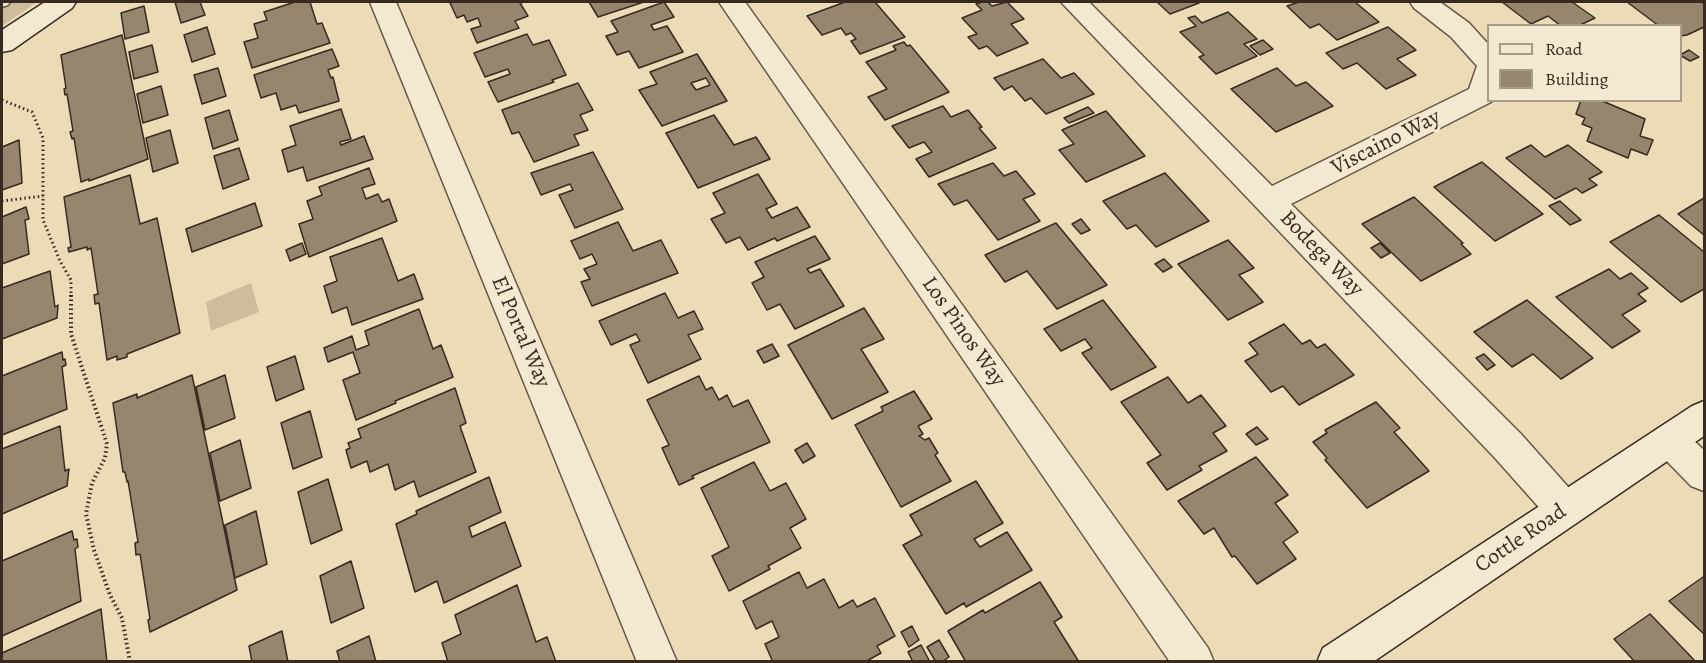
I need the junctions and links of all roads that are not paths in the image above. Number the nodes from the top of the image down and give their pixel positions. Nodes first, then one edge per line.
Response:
1 (63, 2) edge
2 (383, 2) edge
3 (732, 2) edge
4 (1074, 2) edge
5 (1423, 2) edge
6 (2, 43) edge
7 (1487, 59) edge
8 (1487, 74) edge
9 (1269, 201) junction
10 (1704, 417) edge
11 (1669, 440) junction
12 (1704, 474) edge
13 (1565, 510) junction
14 (657, 662) edge
15 (1194, 662) edge
16 (1337, 662) edge

1 - 6 street
2 - 14 street, El Portal Way
3 - 15 street, Los Pinos Way
4 - 9 street, Bodega Way
5 - 7 street
8 - 9 street, Viscaino Way
9 - 13 street, Bodega Way
10 - 11 street, Cottle Road
11 - 12 street
11 - 13 street, Cottle Road
13 - 16 street, Cottle Road

